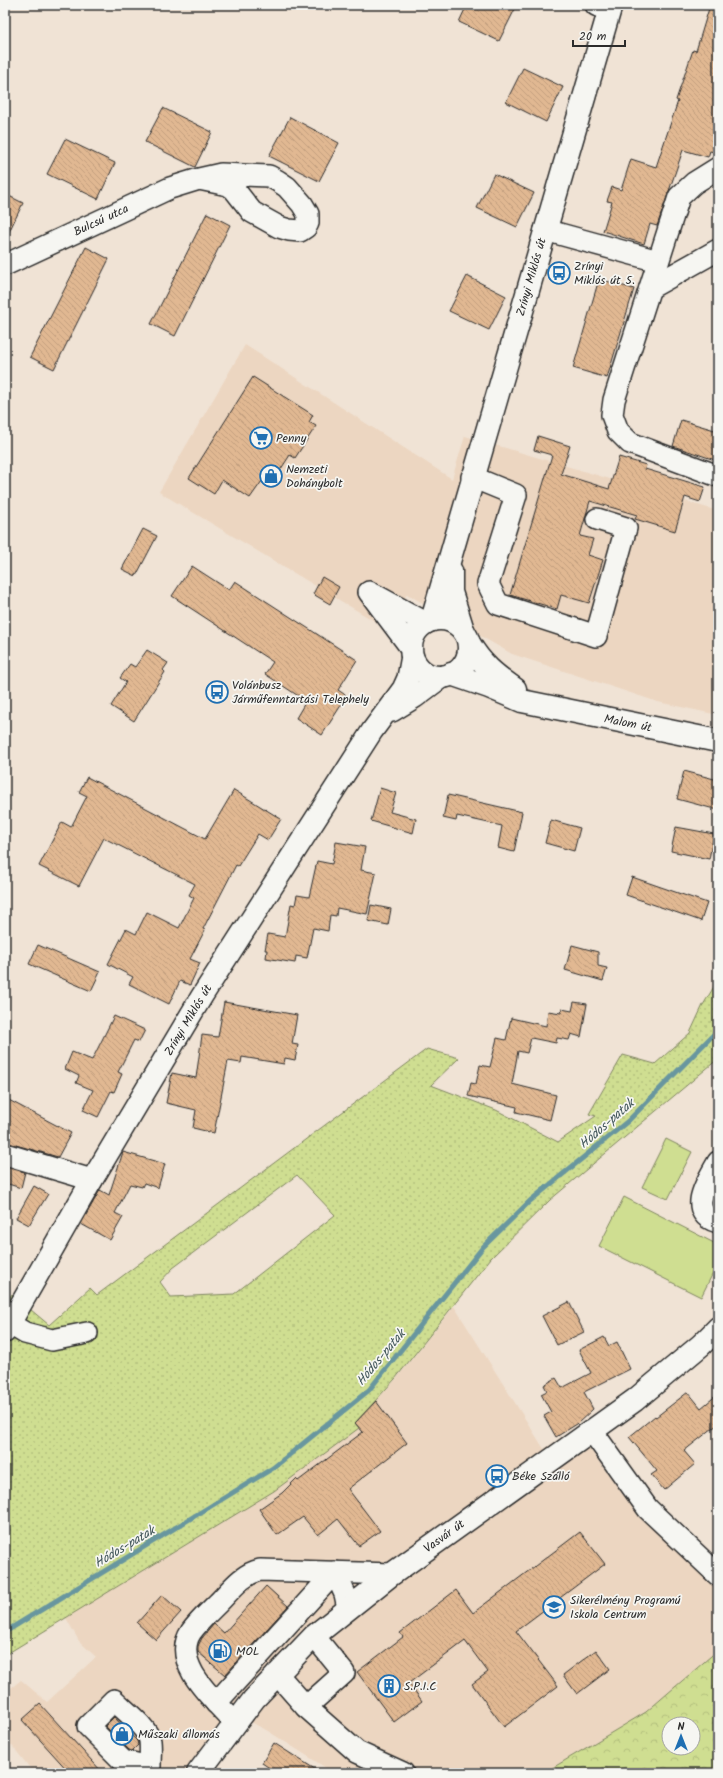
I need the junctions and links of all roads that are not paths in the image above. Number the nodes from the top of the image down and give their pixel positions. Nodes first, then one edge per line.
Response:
1 (606, 7) edge
2 (718, 168) edge
3 (199, 179) junction
4 (545, 230) junction
5 (718, 239) edge
6 (718, 250) edge
7 (5, 265) edge
8 (654, 275) junction
9 (718, 476) edge
10 (472, 477) junction
11 (597, 519) dead end
12 (451, 549) junction
13 (429, 621) junction
14 (466, 636) junction
15 (412, 652) junction
16 (447, 675) junction
17 (537, 704) junction
18 (384, 715) junction
19 (718, 741) edge
20 (5, 1154) edge
21 (718, 1162) edge
22 (92, 1180) junction
23 (718, 1222) edge
24 (8, 1328) edge
25 (718, 1328) edge
26 (87, 1333) dead end
27 (592, 1431) junction
28 (335, 1572) junction
29 (392, 1574) junction
30 (718, 1574) edge
31 (348, 1608) junction
32 (314, 1636) junction
33 (277, 1674) junction
34 (216, 1703) junction
35 (306, 1707) junction
36 (235, 1723) junction
37 (198, 1773) edge
38 (403, 1773) edge

1 - 4 main road, Zrínyi Miklós út
2 - 8 street
3 - 3 street, Bulcsú utca
3 - 7 street, Bulcsú utca
4 - 8 street
4 - 10 main road, Zrínyi Miklós út
5 - 8 street
6 - 8 street
8 - 9 street
10 - 11 street
10 - 12 main road, Zrínyi Miklós út
12 - 13 main road, Zrínyi Miklós út
12 - 14 main road, Zrínyi Miklós út
13 - 14 main road
13 - 15 main road
13 - 15 street
14 - 16 main road
14 - 17 main road, Malom út
15 - 16 main road
15 - 18 street, Zrínyi Miklós út
16 - 17 main road, Malom út
16 - 18 street, Zrínyi Miklós út
17 - 19 main road, Malom út
18 - 22 street, Zrínyi Miklós út
20 - 22 street
21 - 23 street
22 - 24 street, Zrínyi Miklós út
24 - 26 street
25 - 27 main road, Vasvár út
27 - 29 main road, Vasvár út
27 - 30 street
28 - 29 street
28 - 31 street
28 - 34 street
28 - 34 street
29 - 31 main road, Vasvár út
31 - 32 main road, Vasvár út
32 - 33 main road, Vasvár út
32 - 35 street
33 - 35 street
33 - 36 main road, Vasvár út
34 - 36 street
35 - 38 street
36 - 37 main road, Vasvár út

